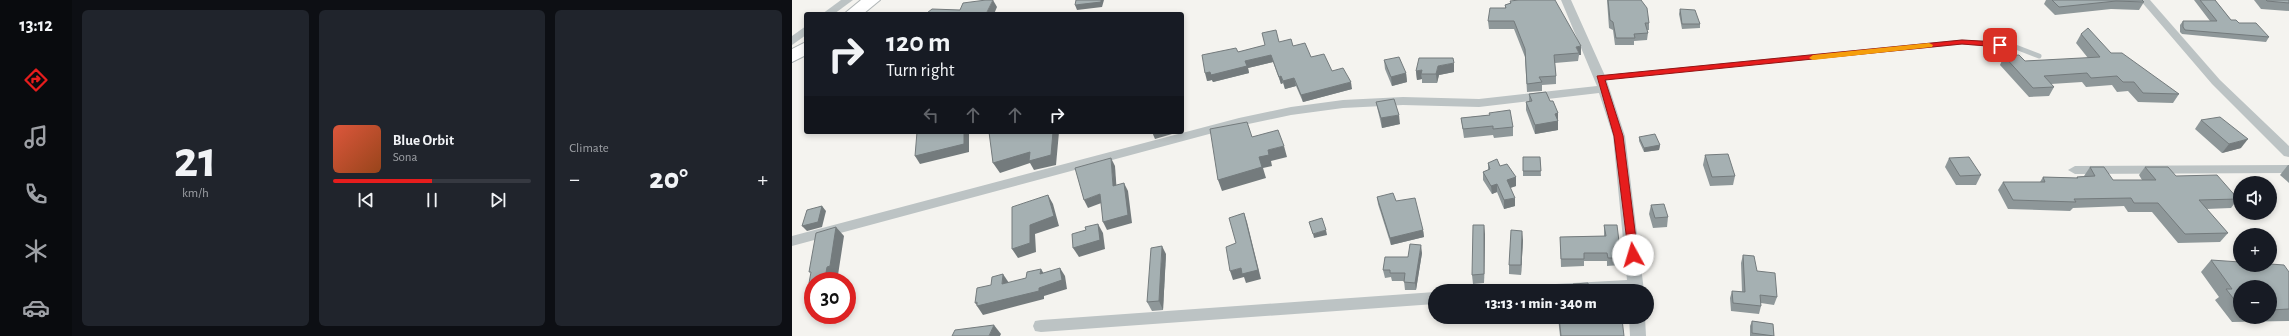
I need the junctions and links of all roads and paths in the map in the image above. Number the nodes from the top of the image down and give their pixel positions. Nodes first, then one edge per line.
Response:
1 (848, 0) edge
2 (872, 0) edge
3 (1566, 0) edge
4 (2145, 0) edge
5 (830, 12) edge
6 (855, 12) edge
7 (804, 33) edge
8 (796, 50) edge
9 (2039, 56) dead end
10 (1602, 84) junction
11 (2289, 153) edge
12 (2289, 169) edge
13 (2075, 170) dead end
14 (792, 241) edge
15 (1636, 284) edge
16 (1428, 298) edge
17 (1637, 324) edge
18 (1041, 326) dead end
19 (1638, 336) edge

1 - 5 street
2 - 6 highway
3 - 10 street
4 - 11 street
7 - 8 street
9 - 10 lane
10 - 14 street
10 - 15 street
12 - 13 street
16 - 18 street
17 - 19 street

